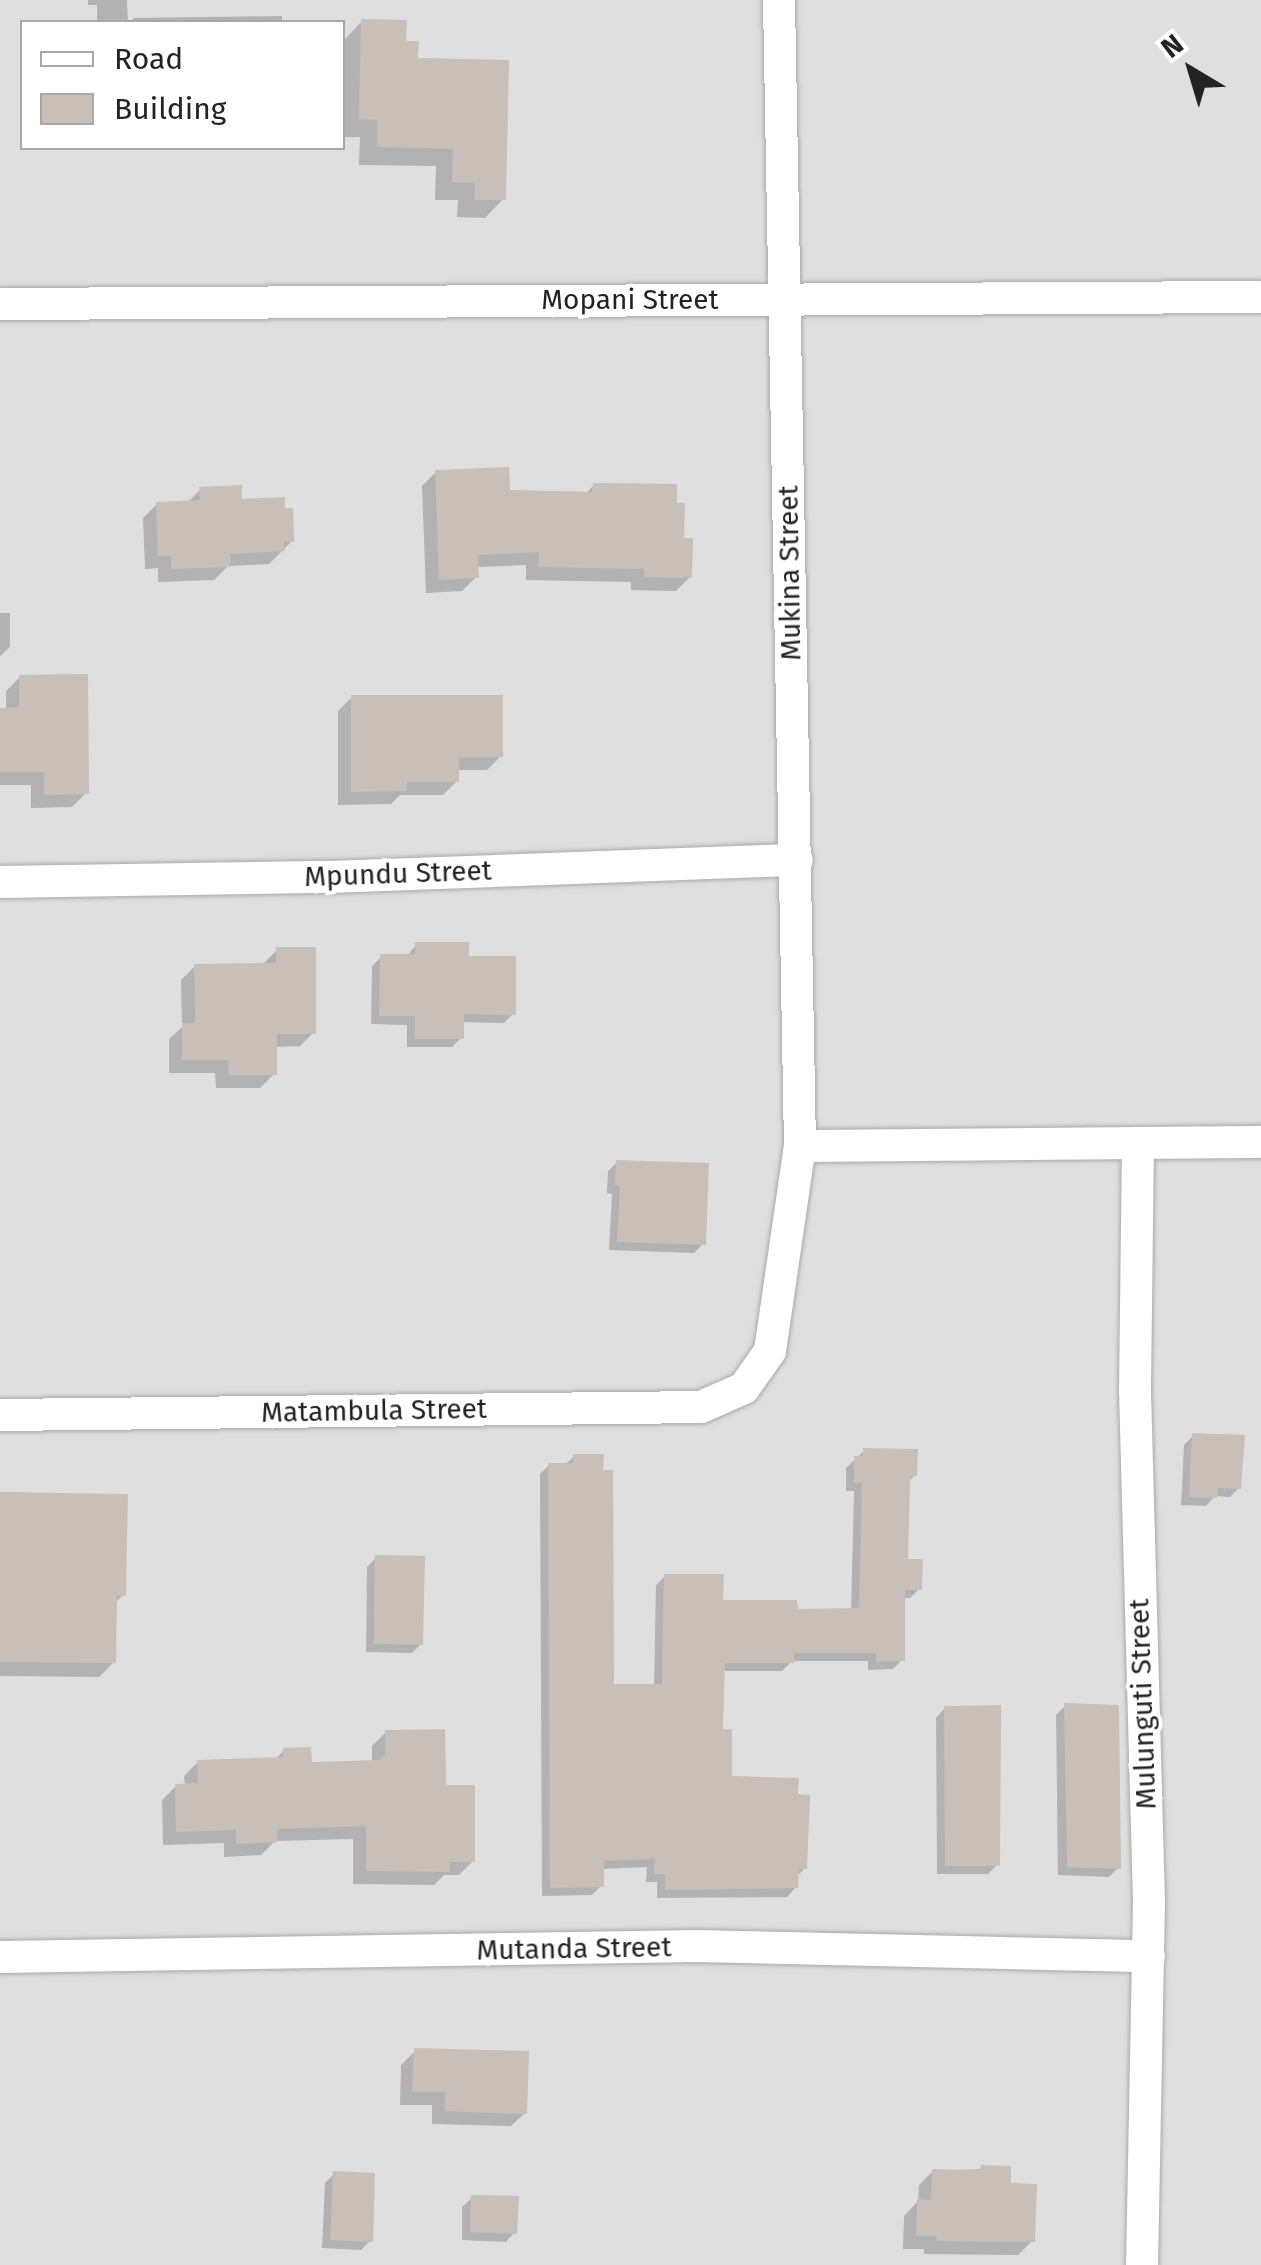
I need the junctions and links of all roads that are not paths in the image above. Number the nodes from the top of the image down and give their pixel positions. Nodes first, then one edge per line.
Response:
1 (778, 0) edge
2 (1261, 297) edge
3 (784, 299) junction
4 (0, 304) edge
5 (797, 860) junction
6 (0, 882) edge
7 (1261, 1142) edge
8 (1138, 1143) junction
9 (800, 1146) junction
10 (744, 1388) joint
11 (0, 1416) edge
12 (1149, 1956) junction
13 (0, 1957) edge
14 (1142, 2265) edge

1 - 3 street, Mukina Street
2 - 3 street, Mopani Street
3 - 4 street, Mopani Street
3 - 5 street, Mukina Street
5 - 6 street, Mpundu Street
5 - 9 street, Mukina Street
7 - 8 street
8 - 9 street
8 - 12 street, Mulunguti Street
9 - 10 street, Mukina Street
10 - 11 street, Matambula Street
12 - 13 street, Mutanda Street
12 - 14 street, Mulunguti Street

